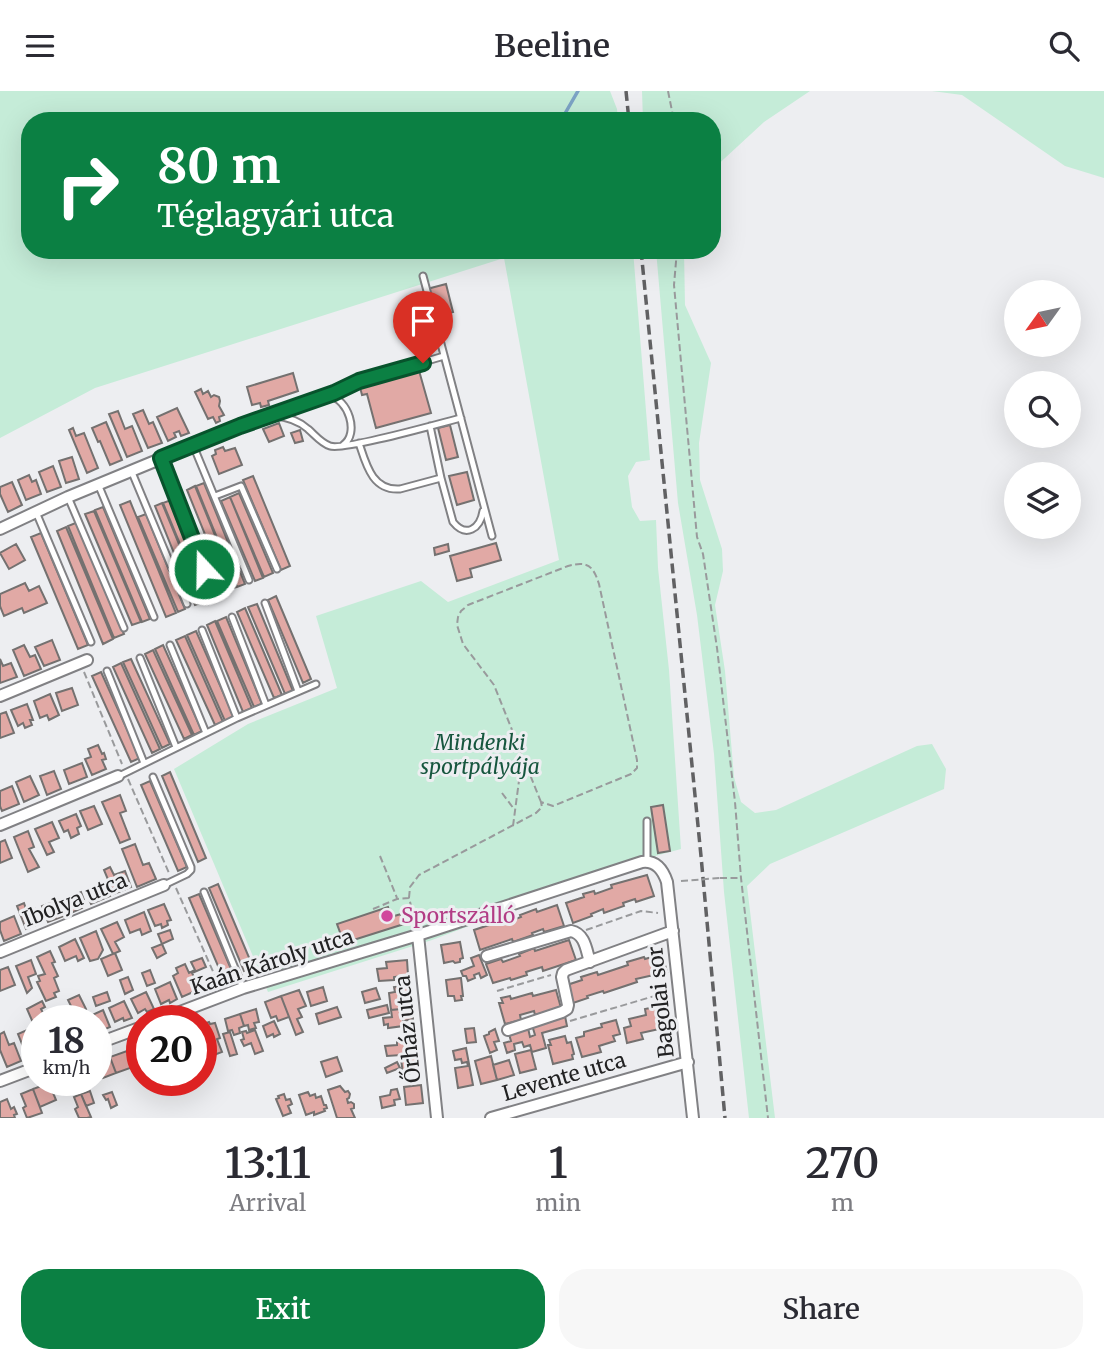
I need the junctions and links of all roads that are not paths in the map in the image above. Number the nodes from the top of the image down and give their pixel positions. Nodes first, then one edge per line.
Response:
1 (422, 276) dead end
2 (444, 356) junction
3 (348, 387) junction
4 (327, 396) junction
5 (345, 407) junction
6 (271, 415) junction
7 (461, 418) junction
8 (240, 426) joint
9 (430, 426) junction
10 (351, 427) junction
11 (361, 442) junction
12 (193, 445) junction
13 (340, 447) junction
14 (161, 458) junction
15 (131, 470) junction
16 (441, 478) junction
17 (98, 484) junction
18 (215, 496) junction
19 (68, 497) junction
20 (484, 505) junction
21 (36, 512) junction
22 (0, 529) edge
23 (492, 536) dead end
24 (277, 569) dead end
25 (249, 580) dead end
26 (213, 592) dead end
27 (265, 603) dead end
28 (187, 604) dead end
29 (232, 617) dead end
30 (154, 618) dead end
31 (124, 628) dead end
32 (201, 630) dead end
33 (91, 642) dead end
34 (170, 645) dead end
35 (140, 658) dead end
36 (83, 662) road end
37 (107, 671) dead end
38 (316, 684) dead end
39 (298, 691) junction
40 (0, 696) edge
41 (266, 705) junction
42 (237, 718) junction
43 (206, 733) junction
44 (176, 747) junction
45 (144, 763) junction
46 (122, 774) joint
47 (153, 777) dead end
48 (647, 821) dead end
49 (0, 825) edge
50 (647, 861) junction
51 (164, 884) joint
52 (204, 892) dead end
53 (673, 931) junction
54 (418, 935) junction
55 (0, 952) edge
56 (487, 956) dead end
57 (590, 962) junction
58 (243, 988) junction
59 (198, 1005) edge
60 (508, 1030) dead end
61 (688, 1062) junction
62 (21, 1073) edge
63 (0, 1081) edge
64 (437, 1118) edge
65 (491, 1118) edge
66 (693, 1118) edge

1 - 2 lane
2 - 3 lane
2 - 7 lane
3 - 4 lane
3 - 5 lane
4 - 5 lane
4 - 6 lane
5 - 10 lane
6 - 8 lane
6 - 13 lane
7 - 9 lane
7 - 20 lane
8 - 12 street
9 - 11 lane
9 - 16 lane
10 - 11 lane
10 - 13 lane
11 - 13 lane
11 - 16 lane
12 - 14 street
12 - 18 lane
14 - 15 street
14 - 26 lane
15 - 17 street
15 - 28 lane
16 - 20 lane
17 - 19 street
17 - 30 lane
18 - 24 lane
18 - 25 lane
19 - 21 street
19 - 31 lane
20 - 23 lane
21 - 22 street
21 - 33 lane
27 - 39 lane
29 - 41 lane
32 - 42 lane
34 - 43 lane
35 - 44 lane
36 - 40 street
37 - 45 lane
38 - 39 lane
39 - 41 lane
41 - 42 lane
42 - 43 lane
43 - 44 lane
44 - 45 lane
45 - 46 lane
46 - 49 street
47 - 51 lane
48 - 50 lane
50 - 53 street, Bagolai sor
50 - 54 street, Kaán Károly utca
51 - 55 street, Ibolya utca
52 - 58 lane
53 - 57 street
53 - 61 street, Bagolai sor
54 - 58 street, Kaán Károly utca
54 - 64 street, Őrház utca
56 - 57 street
57 - 60 street
58 - 59 street, Kaán Károly utca
61 - 65 street, Levente utca
61 - 66 street, Bagolai sor
62 - 63 street

